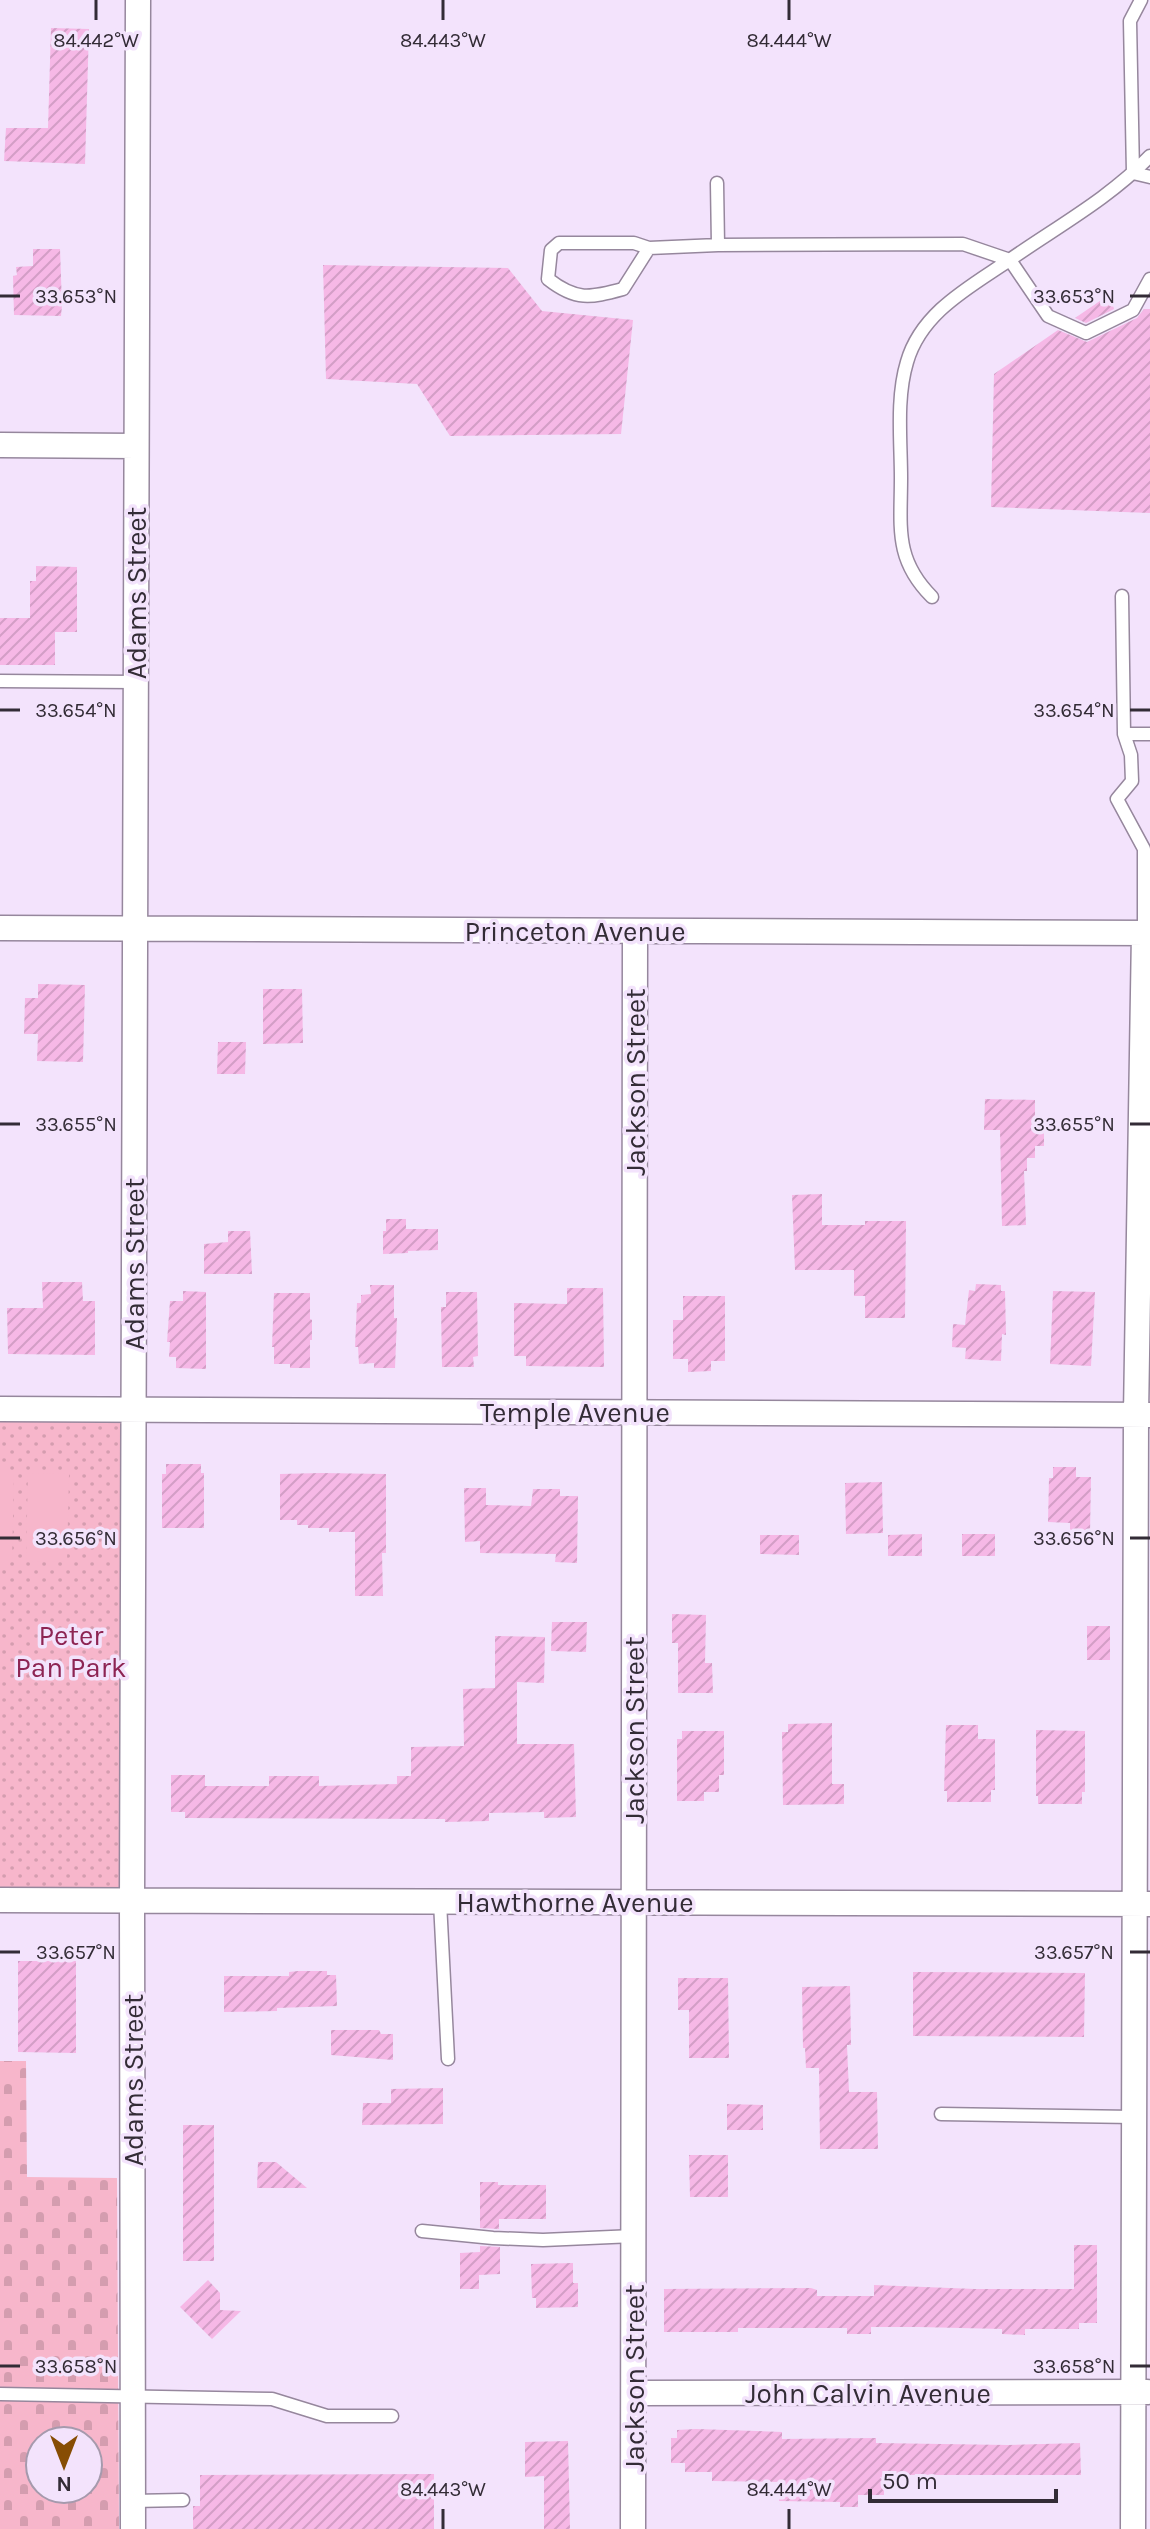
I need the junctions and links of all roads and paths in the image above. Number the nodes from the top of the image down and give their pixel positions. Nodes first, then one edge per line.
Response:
1 (138, 0) edge
2 (1141, 0) edge
3 (1150, 156) edge
4 (1133, 173) junction
5 (1150, 177) edge
6 (717, 183) dead end
7 (718, 245) junction
8 (649, 248) junction
9 (1010, 260) junction
10 (1150, 279) edge
11 (0, 445) edge
12 (136, 446) junction
13 (1122, 596) dead end
14 (932, 597) dead end
15 (0, 681) edge
16 (136, 682) junction
17 (1124, 734) junction
18 (1150, 734) edge
19 (1147, 844) edge
20 (0, 928) edge
21 (135, 929) junction
22 (635, 931) junction
23 (1147, 933) edge
24 (0, 1409) edge
25 (133, 1409) junction
26 (634, 1412) junction
27 (1143, 1414) edge
28 (0, 1900) edge
29 (132, 1901) junction
30 (440, 1902) junction
31 (634, 1902) junction
32 (1142, 1904) edge
33 (448, 2059) dead end
34 (941, 2114) dead end
35 (1134, 2117) junction
36 (422, 2231) dead end
37 (634, 2236) junction
38 (1142, 2392) edge
39 (634, 2393) junction
40 (0, 2394) edge
41 (133, 2395) junction
42 (392, 2416) dead end
43 (183, 2500) dead end
44 (133, 2501) junction
45 (133, 2529) edge
46 (633, 2529) edge
47 (1133, 2529) edge

1 - 12 street, Adams Street
2 - 4 lane
3 - 4 lane
4 - 5 lane
4 - 9 lane
6 - 7 lane
7 - 8 lane
7 - 9 lane
8 - 8 lane
9 - 10 lane
9 - 14 lane
11 - 12 street
12 - 16 street, Adams Street
13 - 17 lane
15 - 16 lane
16 - 21 street, Adams Street
17 - 18 lane
17 - 19 lane
19 - 23 lane
20 - 21 street, Princeton Avenue
21 - 22 street, Princeton Avenue
21 - 25 street, Adams Street
22 - 23 street, Princeton Avenue
22 - 26 street, Jackson Street
23 - 27 street
24 - 25 street, Temple Avenue
25 - 26 street, Temple Avenue
25 - 29 street, Adams Street
26 - 27 street, Temple Avenue
26 - 31 street, Jackson Street
27 - 32 street
28 - 29 street, Hawthorne Avenue
29 - 30 street, Hawthorne Avenue
29 - 41 street, Adams Street
30 - 31 street, Hawthorne Avenue
30 - 33 lane
31 - 32 street, Hawthorne Avenue
31 - 37 street, Jackson Street
32 - 35 street
34 - 35 lane
35 - 38 street
36 - 37 lane
37 - 39 street, Jackson Street
38 - 39 street, John Calvin Avenue
38 - 47 street
39 - 46 street, Jackson Street
40 - 41 lane
41 - 42 lane
41 - 44 street, Adams Street
43 - 44 lane
44 - 45 street, Adams Street

